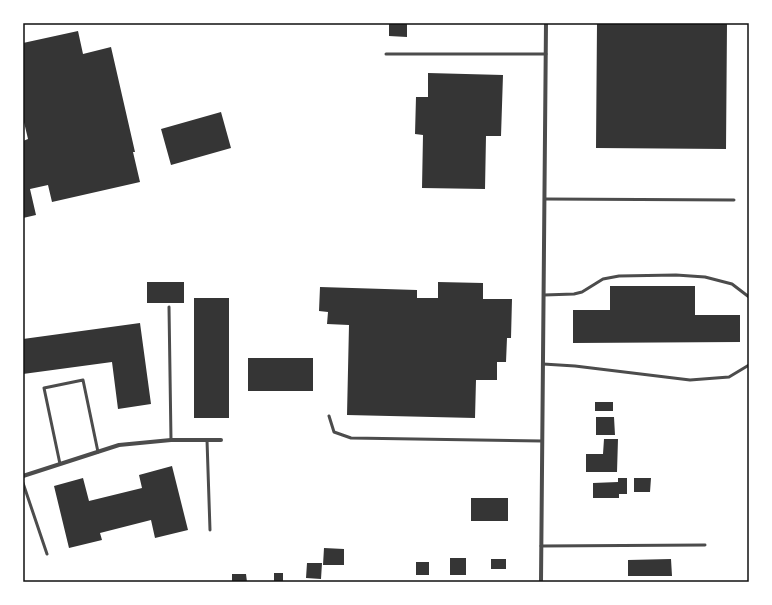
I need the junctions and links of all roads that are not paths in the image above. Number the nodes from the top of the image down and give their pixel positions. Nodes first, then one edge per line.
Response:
1 (546, 23) edge
2 (386, 54) dead end
3 (546, 54) junction
4 (545, 199) junction
5 (734, 200) dead end
6 (544, 295) junction
7 (749, 297) edge
8 (169, 307) dead end
9 (543, 364) junction
10 (749, 365) edge
11 (329, 416) dead end
12 (171, 440) junction
13 (207, 440) junction
14 (220, 440) dead end
15 (542, 441) junction
16 (98, 452) junction
17 (60, 464) junction
18 (23, 476) edge
19 (23, 483) edge
20 (210, 530) dead end
21 (705, 545) dead end
22 (541, 546) junction
23 (47, 554) dead end
24 (541, 582) edge

1 - 3 street
2 - 3 lane
3 - 4 street
4 - 5 lane
4 - 6 street
6 - 7 lane
6 - 9 street
8 - 12 lane
9 - 10 lane
9 - 15 street
11 - 15 lane
12 - 13 street
12 - 16 street
13 - 14 street
13 - 20 lane
15 - 22 street
16 - 17 street
16 - 17 lane
17 - 18 street
19 - 23 lane
21 - 22 lane
22 - 24 street

